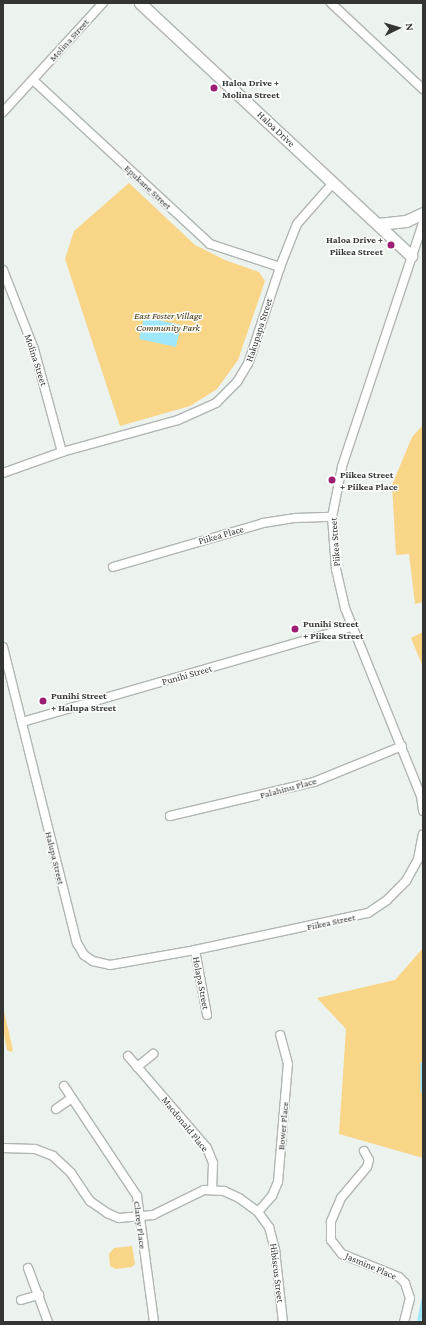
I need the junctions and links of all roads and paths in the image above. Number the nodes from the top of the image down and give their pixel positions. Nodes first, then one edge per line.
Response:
1 (103, 3) edge
2 (140, 3) edge
3 (331, 3) edge
4 (32, 80) junction
5 (423, 89) edge
6 (3, 112) edge
7 (333, 183) junction
8 (423, 213) edge
9 (423, 223) edge
10 (378, 224) junction
11 (411, 256) junction
12 (280, 267) junction
13 (3, 270) edge
14 (62, 452) junction
15 (3, 473) edge
16 (332, 517) junction
17 (113, 567) dead end
18 (352, 627) junction
19 (3, 647) edge
20 (22, 722) junction
21 (402, 746) junction
22 (423, 811) edge
23 (170, 816) dead end
24 (423, 834) edge
25 (195, 950) junction
26 (208, 1016) dead end
27 (280, 1035) dead end
28 (153, 1054) dead end
29 (128, 1056) dead end
30 (137, 1067) junction
31 (64, 1086) dead end
32 (72, 1098) junction
33 (56, 1109) dead end
34 (3, 1148) edge
35 (364, 1151) dead end
36 (212, 1189) junction
37 (258, 1212) junction
38 (139, 1216) junction
39 (28, 1268) dead end
40 (39, 1295) junction
41 (21, 1300) dead end
42 (48, 1322) edge
43 (154, 1322) edge
44 (283, 1322) edge
45 (404, 1322) edge

1 - 4 street, Molina Street
2 - 7 street, Haloa Drive
3 - 5 street
4 - 6 street, Molina Street
4 - 12 street, Epukane Street
7 - 10 street, Haloa Drive
7 - 12 street, Hakupapa Street
8 - 10 street
9 - 11 street, Piikea Street
10 - 11 street, Haloa Drive
11 - 16 street, Piikea Street
12 - 14 street, Hakupapa Street
13 - 14 street, Molina Street
14 - 15 street, Hakupapa Street
16 - 17 street, Piikea Place
16 - 18 street, Piikea Street
18 - 20 street, Punihi Street
18 - 21 street, Piikea Street
19 - 20 street, Halupa Street
20 - 25 street, Halupa Street
21 - 22 street, Piikea Street
21 - 23 street, Palahinu Place
24 - 25 street, Piikea Street
25 - 26 street, Holapa Street
27 - 37 street, Bower Place
28 - 30 street
29 - 30 street, Macdonald Place
30 - 36 street, Macdonald Place
31 - 32 street, Clarey Place
32 - 33 street
32 - 38 street, Clarey Place
34 - 38 street
35 - 45 street, Jasmine Place
36 - 37 street, Hibiscus Street
36 - 38 street
37 - 44 street, Hibiscus Street
38 - 43 street, Clarey Place
39 - 40 street
40 - 41 street
40 - 42 street

